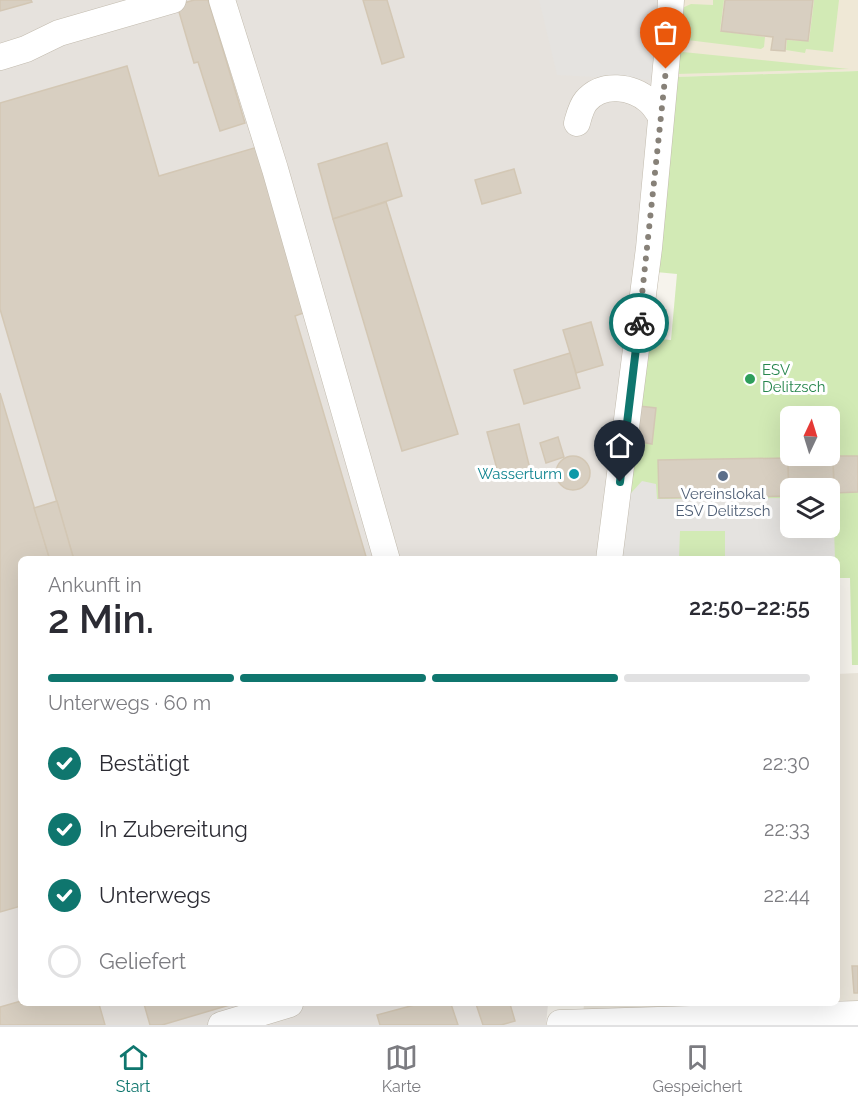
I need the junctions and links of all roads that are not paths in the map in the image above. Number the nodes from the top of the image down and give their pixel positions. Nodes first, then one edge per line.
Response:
1 (173, 0) edge
2 (222, 0) edge
3 (671, 0) edge
4 (0, 57) edge
5 (661, 116) junction
6 (577, 123) dead end
7 (386, 556) edge
8 (610, 556) edge
9 (283, 1006) edge
10 (858, 1014) edge
11 (561, 1017) edge
12 (221, 1025) edge

1 - 4 street
2 - 7 street
3 - 5 street
5 - 6 street
5 - 8 street
9 - 12 street
10 - 11 street

